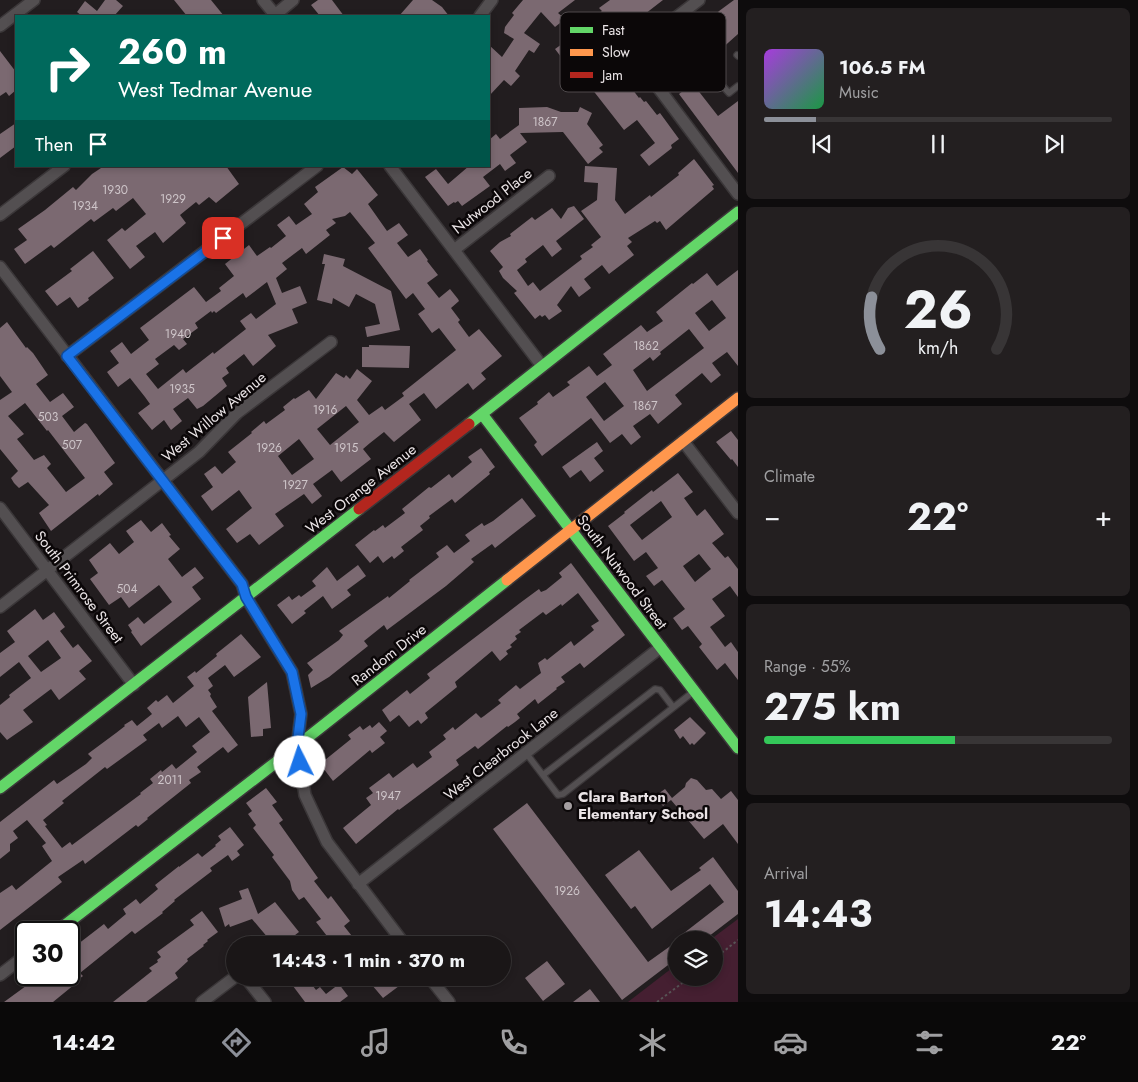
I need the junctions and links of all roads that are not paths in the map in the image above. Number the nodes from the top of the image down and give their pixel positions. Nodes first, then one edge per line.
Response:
1 (34, 0) edge
2 (263, 0) edge
3 (292, 0) edge
4 (492, 0) edge
5 (698, 0) edge
6 (683, 12) edge
7 (274, 15) edge
8 (276, 15) edge
9 (481, 15) edge
10 (0, 26) edge
11 (738, 86) edge
12 (726, 91) edge
13 (662, 92) edge
14 (63, 167) edge
15 (315, 167) edge
16 (391, 167) edge
17 (549, 176) dead end
18 (738, 194) edge
19 (738, 212) edge
20 (0, 215) edge
21 (454, 250) junction
22 (0, 268) edge
23 (331, 342) dead end
24 (67, 356) junction
25 (542, 366) junction
26 (738, 398) edge
27 (482, 414) junction
28 (683, 441) junction
29 (162, 480) junction
30 (0, 508) edge
31 (738, 513) edge
32 (572, 530) junction
33 (49, 570) junction
34 (246, 597) junction
35 (0, 607) edge
36 (661, 648) junction
37 (134, 685) junction
38 (694, 690) junction
39 (673, 707) junction
40 (297, 746) junction
41 (738, 748) edge
42 (526, 753) junction
43 (543, 775) junction
44 (0, 788) edge
45 (358, 884) junction
46 (70, 921) edge
47 (398, 936) edge
48 (15, 963) edge
49 (0, 975) edge
50 (226, 985) edge
51 (252, 986) edge
52 (436, 986) edge
53 (202, 1002) edge
54 (265, 1002) edge
55 (449, 1002) edge

1 - 10 street
2 - 7 street
3 - 8 street
4 - 9 street
5 - 6 street
11 - 12 lane
13 - 18 street
14 - 20 street
15 - 24 street
16 - 21 street
17 - 21 street, Nutwood Place
19 - 25 street, West Orange Avenue
21 - 25 street
22 - 24 street
23 - 29 street, West Willow Avenue
24 - 29 street
25 - 27 street, West Orange Avenue
26 - 28 street, Random Drive
27 - 32 street, South Nutwood Street
27 - 34 street, West Orange Avenue
28 - 31 street
28 - 32 street, Random Drive
29 - 33 street, West Willow Avenue
29 - 34 street
30 - 33 street, South Primrose Street
32 - 36 street, South Nutwood Street
32 - 40 street, Random Drive
33 - 35 street, West Willow Avenue
33 - 37 street, South Primrose Street
34 - 37 street, West Orange Avenue
34 - 40 street
36 - 38 street, South Nutwood Street
36 - 42 street, West Clearbrook Lane
37 - 44 street, West Orange Avenue
38 - 39 lane
38 - 41 street, South Nutwood Street
39 - 43 lane
39 - 43 lane
40 - 45 street
40 - 46 street, Random Drive
42 - 43 lane
42 - 45 street, West Clearbrook Lane
45 - 47 street
48 - 49 street
50 - 53 street
51 - 54 street
52 - 55 street

